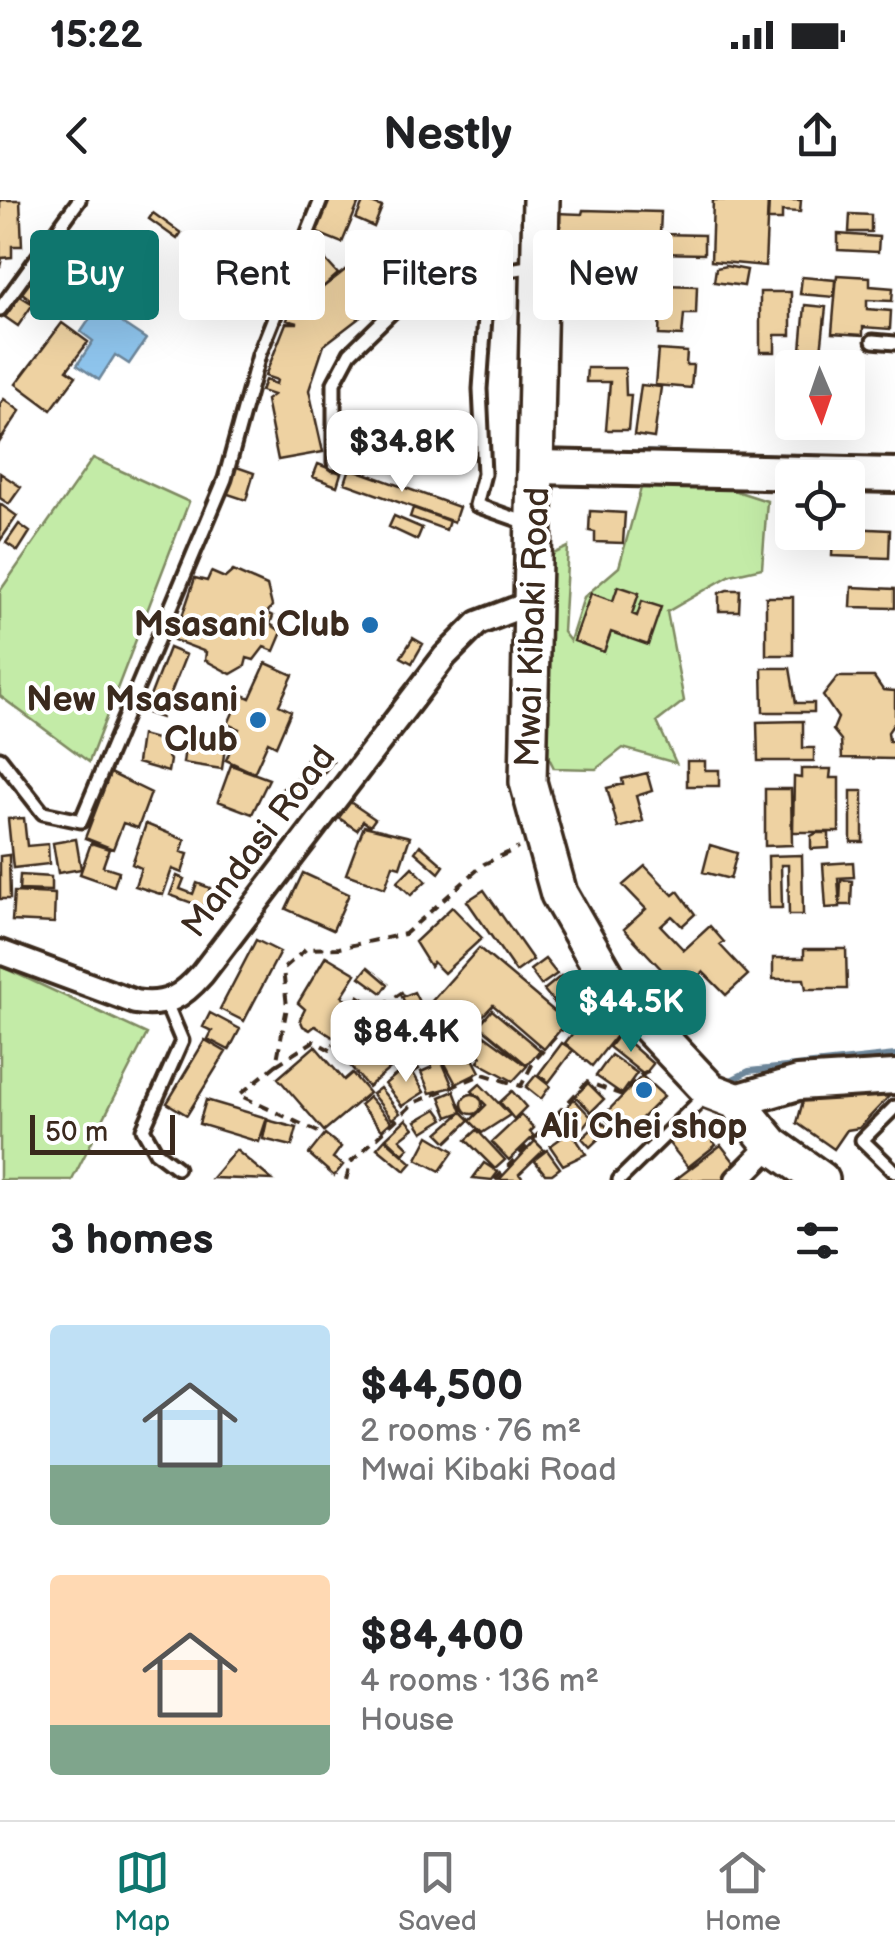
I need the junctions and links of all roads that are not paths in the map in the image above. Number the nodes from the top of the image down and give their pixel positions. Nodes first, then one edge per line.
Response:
1 (80, 200) edge
2 (321, 200) edge
3 (541, 200) edge
4 (539, 230) edge
5 (533, 266) edge
6 (0, 308) edge
7 (384, 320) edge
8 (537, 320) edge
9 (874, 341) dead end
10 (895, 343) edge
11 (334, 462) dead end
12 (537, 467) junction
13 (895, 475) edge
14 (531, 524) junction
15 (528, 604) junction
16 (0, 758) edge
17 (0, 952) edge
18 (166, 1003) junction
19 (895, 1076) edge
20 (723, 1096) junction
21 (895, 1106) edge
22 (772, 1144) junction
23 (177, 1168) dead end
24 (895, 1172) edge
25 (619, 1180) edge
26 (737, 1180) edge
27 (821, 1180) edge

1 - 6 lane
2 - 16 lane
3 - 4 main road, Mwai Kibaki Road
5 - 14 lane
7 - 11 lane
8 - 12 main road, Mwai Kibaki Road
9 - 10 lane
12 - 13 main road
12 - 14 main road, Mwai Kibaki Road
14 - 15 main road, Mwai Kibaki Road
15 - 18 street, Mandasi Road
15 - 20 main road, Mwai Kibaki Road
17 - 18 street
18 - 23 lane
19 - 20 main road
20 - 22 main road, Mwai Kibaki Road
20 - 25 lane
21 - 24 lane
22 - 26 street
22 - 27 main road, Mwai Kibaki Road

